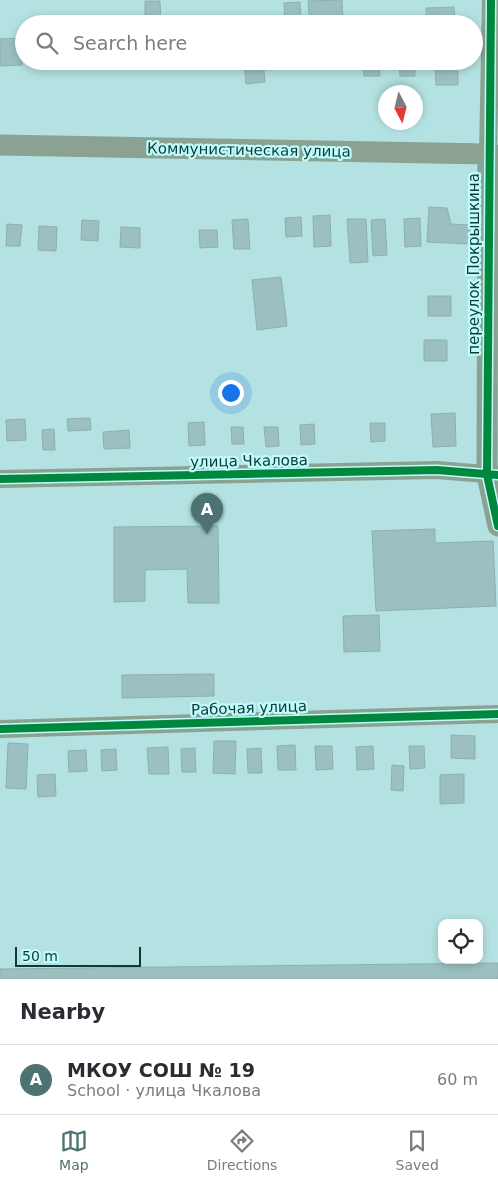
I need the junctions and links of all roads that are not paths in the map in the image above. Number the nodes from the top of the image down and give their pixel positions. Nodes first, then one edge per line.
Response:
1 (491, 0) edge
2 (0, 145) edge
3 (493, 154) edge
4 (493, 475) edge
5 (0, 478) edge
6 (498, 526) edge
7 (498, 714) edge
8 (0, 729) edge

1 - 3 street, переулок Покрышкина
2 - 3 street, Коммунистическая улица
3 - 4 street, переулок Покрышкина
4 - 5 street, улица Чкалова
4 - 6 street, переулок Покрышкина
7 - 8 street, Рабочая улица

